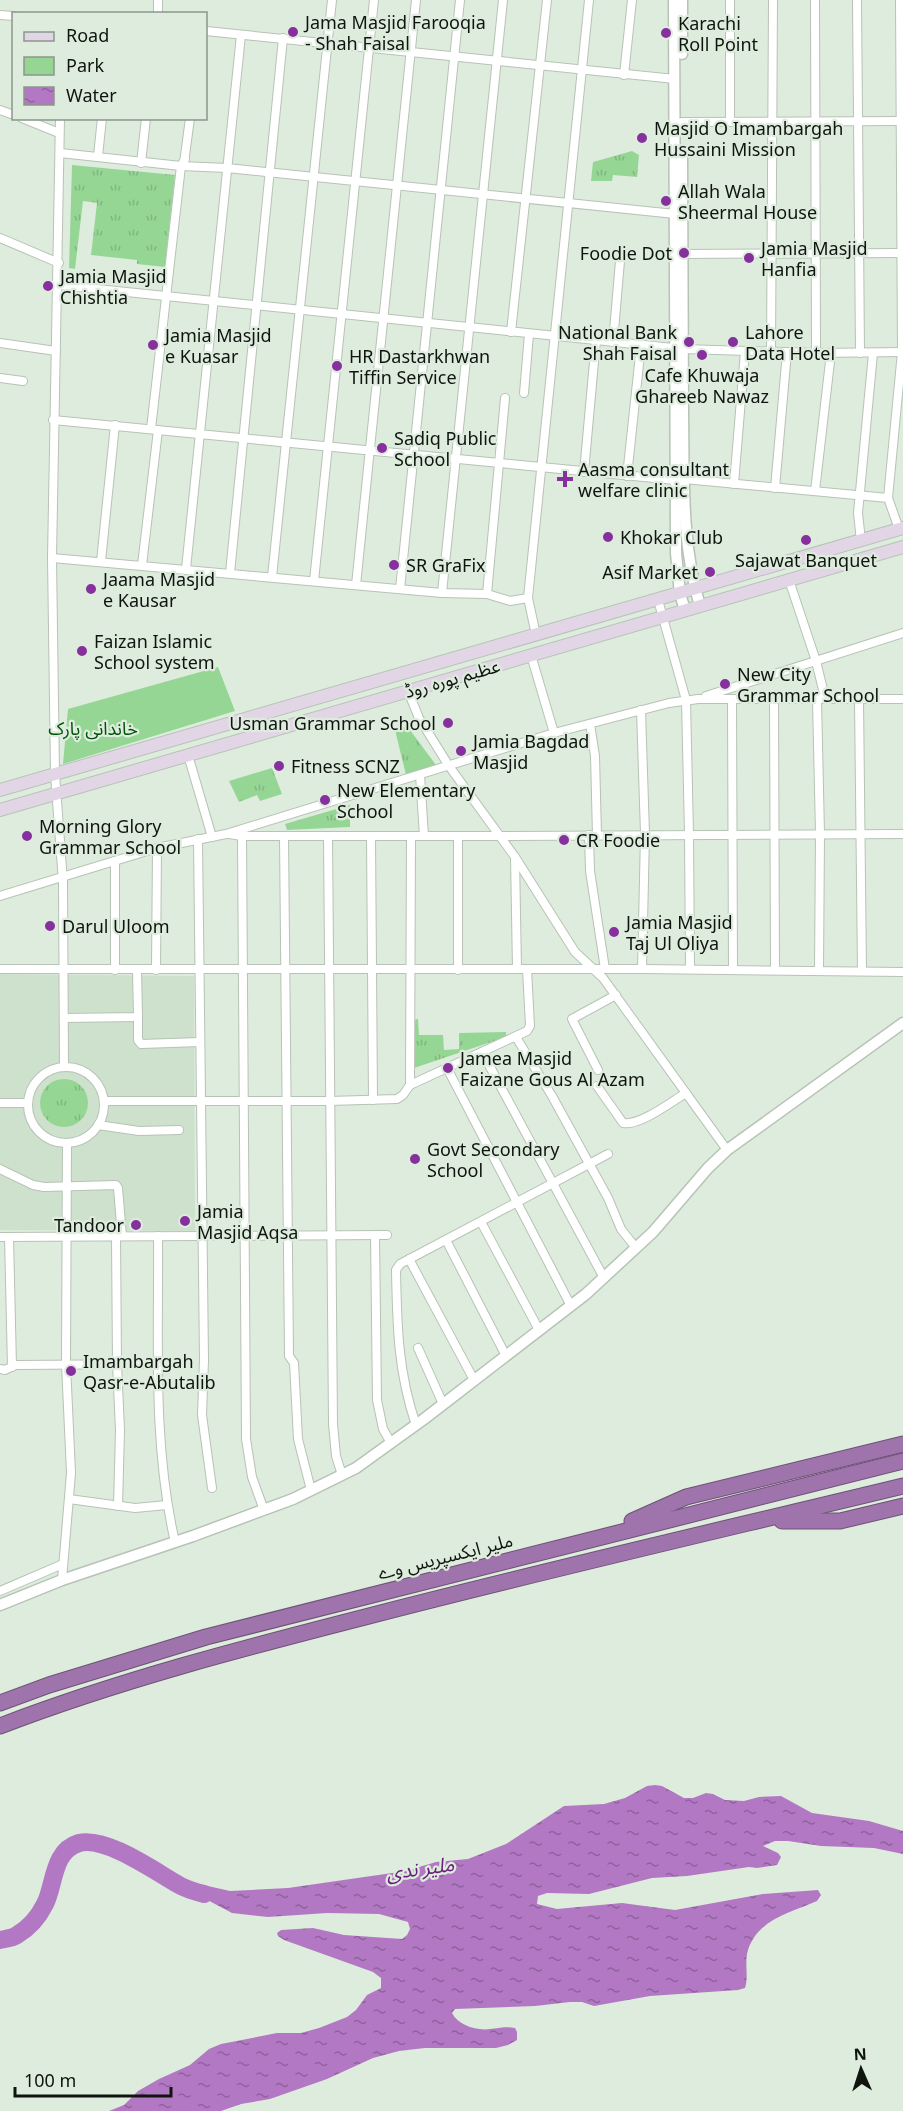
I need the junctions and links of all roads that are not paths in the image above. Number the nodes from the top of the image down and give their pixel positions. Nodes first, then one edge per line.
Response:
1 (332, 0) edge
2 (374, 0) edge
3 (416, 0) edge
4 (460, 0) edge
5 (503, 0) edge
6 (547, 0) edge
7 (589, 0) edge
8 (632, 0) edge
9 (674, 0) edge
10 (682, 0) edge
11 (730, 0) edge
12 (773, 0) edge
13 (815, 0) edge
14 (857, 0) edge
15 (900, 0) edge
16 (207, 31) edge
17 (241, 35) junction
18 (283, 39) junction
19 (327, 43) junction
20 (369, 47) junction
21 (410, 51) junction
22 (454, 56) junction
23 (496, 60) junction
24 (540, 65) junction
25 (582, 69) junction
26 (624, 75) junction
27 (675, 79) junction
28 (27, 120) edge
29 (60, 120) edge
30 (102, 120) edge
31 (146, 120) edge
32 (190, 120) edge
33 (816, 121) junction
34 (858, 121) junction
35 (902, 121) edge
36 (682, 122) junction
37 (730, 122) junction
38 (772, 122) junction
39 (59, 133) junction
40 (60, 153) junction
41 (98, 156) junction
42 (141, 163) junction
43 (183, 164) junction
44 (227, 168) junction
45 (270, 172) junction
46 (313, 177) junction
47 (355, 181) junction
48 (398, 186) junction
49 (440, 190) junction
50 (483, 194) junction
51 (525, 198) junction
52 (568, 203) junction
53 (675, 214) junction
54 (0, 238) edge
55 (815, 253) junction
56 (859, 253) junction
57 (902, 253) edge
58 (679, 254) junction
59 (773, 254) junction
60 (620, 261) dead end
61 (59, 263) junction
62 (58, 285) junction
63 (166, 296) junction
64 (213, 301) junction
65 (257, 305) junction
66 (298, 310) junction
67 (342, 314) junction
68 (384, 318) junction
69 (427, 323) junction
70 (469, 327) junction
71 (511, 332) junction
72 (529, 334) junction
73 (554, 336) junction
74 (596, 340) junction
75 (613, 342) junction
76 (0, 343) edge
77 (640, 345) junction
78 (679, 349) junction
79 (56, 351) junction
80 (745, 351) junction
81 (771, 352) junction
82 (788, 352) junction
83 (903, 352) edge
84 (816, 353) junction
85 (831, 353) junction
86 (860, 353) junction
87 (873, 353) junction
88 (0, 378) edge
89 (23, 381) dead end
90 (524, 393) dead end
91 (900, 395) edge
92 (505, 398) dead end
93 (53, 420) junction
94 (115, 425) junction
95 (154, 429) junction
96 (200, 435) junction
97 (243, 438) junction
98 (285, 442) junction
99 (903, 442) edge
100 (893, 445) junction
101 (327, 446) junction
102 (370, 450) junction
103 (413, 455) junction
104 (457, 459) junction
105 (499, 463) junction
106 (541, 468) junction
107 (584, 472) junction
108 (627, 476) junction
109 (679, 480) junction
110 (734, 484) junction
111 (775, 488) junction
112 (815, 491) junction
113 (860, 495) junction
114 (888, 498) junction
115 (901, 529) edge
116 (861, 541) junction
117 (903, 547) edge
118 (52, 558) junction
119 (101, 561) junction
120 (142, 565) junction
121 (186, 569) junction
122 (230, 573) junction
123 (272, 577) junction
124 (789, 580) junction
125 (314, 581) junction
126 (356, 585) junction
127 (400, 589) junction
128 (694, 589) junction
129 (442, 593) junction
130 (487, 594) junction
131 (680, 594) junction
132 (528, 598) junction
133 (658, 600) junction
134 (700, 606) junction
135 (685, 610) junction
136 (663, 617) junction
137 (903, 633) edge
138 (536, 635) junction
139 (531, 655) junction
140 (816, 661) junction
141 (408, 691) junction
142 (821, 698) junction
143 (698, 699) junction
144 (774, 699) junction
145 (859, 699) junction
146 (903, 699) edge
147 (686, 700) junction
148 (732, 700) junction
149 (642, 710) junction
150 (590, 724) junction
151 (554, 733) junction
152 (188, 755) junction
153 (449, 766) junction
154 (55, 774) junction
155 (420, 775) junction
156 (0, 790) edge
157 (57, 794) junction
158 (0, 810) edge
159 (226, 834) junction
160 (645, 834) junction
161 (689, 834) junction
162 (733, 834) junction
163 (775, 834) junction
164 (820, 834) junction
165 (862, 834) junction
166 (903, 834) edge
167 (593, 835) junction
168 (242, 836) junction
169 (284, 836) junction
170 (328, 836) junction
171 (371, 836) junction
172 (411, 836) junction
173 (424, 836) junction
174 (458, 836) junction
175 (212, 837) junction
176 (501, 837) junction
177 (198, 839) junction
178 (157, 848) junction
179 (515, 857) junction
180 (115, 861) junction
181 (63, 875) junction
182 (0, 896) edge
183 (0, 969) edge
184 (64, 969) junction
185 (115, 969) junction
186 (517, 969) junction
187 (527, 969) junction
188 (595, 969) junction
189 (605, 969) junction
190 (642, 969) junction
191 (690, 969) junction
192 (137, 970) junction
193 (156, 970) junction
194 (199, 970) junction
195 (243, 970) junction
196 (284, 970) junction
197 (328, 970) junction
198 (371, 970) junction
199 (411, 970) junction
200 (458, 970) junction
201 (733, 970) junction
202 (775, 970) junction
203 (819, 970) junction
204 (862, 970) junction
205 (903, 972) edge
206 (616, 995) junction
207 (138, 1017) junction
208 (64, 1018) junction
209 (903, 1023) edge
210 (516, 1037) junction
211 (200, 1042) junction
212 (482, 1052) junction
213 (64, 1066) junction
214 (447, 1068) junction
215 (598, 1070) dead end
216 (410, 1085) junction
217 (597, 1086) dead end
218 (686, 1093) junction
219 (373, 1100) junction
220 (104, 1101) junction
221 (200, 1101) junction
222 (243, 1101) junction
223 (286, 1101) junction
224 (329, 1101) junction
225 (0, 1103) edge
226 (27, 1103) junction
227 (98, 1125) junction
228 (179, 1130) dead end
229 (67, 1143) junction
230 (727, 1150) junction
231 (608, 1154) dead end
232 (589, 1164) junction
233 (0, 1169) edge
234 (552, 1184) junction
235 (67, 1188) junction
236 (517, 1203) junction
237 (481, 1222) junction
238 (331, 1234) junction
239 (201, 1235) junction
240 (244, 1235) junction
241 (287, 1235) junction
242 (375, 1235) junction
243 (387, 1235) dead end
244 (67, 1236) junction
245 (119, 1236) junction
246 (158, 1236) junction
247 (5, 1237) edge
248 (446, 1240) junction
249 (636, 1248) junction
250 (410, 1259) junction
251 (604, 1278) junction
252 (571, 1306) junction
253 (539, 1330) junction
254 (418, 1348) dead end
255 (506, 1356) junction
256 (66, 1364) junction
257 (117, 1364) junction
258 (159, 1364) junction
259 (12, 1367) junction
260 (0, 1369) edge
261 (474, 1380) junction
262 (443, 1404) junction
263 (416, 1425) junction
264 (391, 1443) junction
265 (903, 1444) edge
266 (903, 1461) edge
267 (342, 1475) junction
268 (903, 1486) edge
269 (212, 1488) dead end
270 (311, 1490) junction
271 (69, 1499) junction
272 (167, 1505) junction
273 (118, 1506) junction
274 (903, 1506) edge
275 (264, 1510) junction
276 (758, 1521) junction
277 (586, 1541) junction
278 (175, 1542) junction
279 (63, 1564) junction
280 (62, 1580) junction
281 (0, 1590) edge
282 (0, 1605) edge
283 (0, 1703) edge
284 (0, 1726) edge

1 - 19 street
2 - 20 street
3 - 21 street
4 - 22 street
5 - 23 street
6 - 24 street
7 - 25 street
8 - 26 street
9 - 27 street
10 - 36 street
11 - 37 street
12 - 38 street
13 - 33 street
14 - 34 street
15 - 35 street
16 - 17 street
17 - 18 street
17 - 44 street
18 - 19 street
18 - 45 street
19 - 20 street
19 - 46 street
20 - 21 street
20 - 47 street
21 - 22 street
21 - 48 street
22 - 23 street
22 - 49 street
23 - 24 street
23 - 50 street
24 - 25 street
24 - 51 street
25 - 26 street
25 - 52 street
26 - 27 street
27 - 53 street
28 - 39 street
29 - 39 street
30 - 41 street
31 - 42 street
32 - 43 street
33 - 34 street
33 - 38 street
33 - 55 street
34 - 35 street
34 - 56 street
35 - 57 street
36 - 37 street
36 - 58 street
37 - 38 street
38 - 59 street
39 - 40 street
40 - 41 street
40 - 61 street
41 - 42 street
42 - 43 street
43 - 44 street
43 - 63 street
44 - 45 street
44 - 64 street
45 - 46 street
45 - 65 street
46 - 47 street
46 - 66 street
47 - 48 street
47 - 67 street
48 - 49 street
48 - 68 street
49 - 50 street
49 - 69 street
50 - 51 street
50 - 70 street
51 - 52 street
51 - 71 street
52 - 53 street
52 - 73 street
53 - 58 street
54 - 61 street
55 - 56 street
55 - 59 street
55 - 84 street
56 - 57 street
56 - 86 street
57 - 83 street
58 - 59 street
58 - 78 street
59 - 81 street
60 - 75 street
61 - 62 street
62 - 63 street
62 - 79 street
63 - 64 street
63 - 95 street
64 - 65 street
64 - 96 street
65 - 66 street
65 - 97 street
66 - 67 street
66 - 98 street
67 - 68 street
67 - 101 street
68 - 69 street
68 - 102 street
69 - 70 street
69 - 103 street
70 - 71 street
70 - 104 street
71 - 72 street
72 - 73 street
72 - 90 street
73 - 74 street
73 - 106 street
74 - 75 street
74 - 107 street
75 - 77 street
76 - 79 street
77 - 78 street
77 - 108 street
78 - 80 street
78 - 109 street
79 - 93 street
80 - 81 street
80 - 110 street
81 - 82 street
82 - 84 street
82 - 111 street
83 - 87 street
83 - 91 street
84 - 85 street
85 - 86 street
85 - 112 street
86 - 87 street
87 - 113 street
88 - 89 street
91 - 100 street
92 - 105 street
93 - 94 street
93 - 118 street
94 - 95 street
94 - 119 street
95 - 96 street
95 - 120 street
96 - 97 street
96 - 121 street
97 - 98 street
97 - 122 street
98 - 101 street
98 - 123 street
99 - 100 street
100 - 114 street
101 - 102 street
101 - 125 street
102 - 103 street
102 - 126 street
103 - 104 street
103 - 127 street
104 - 105 street
104 - 129 street
105 - 106 street
105 - 130 street
106 - 107 street
106 - 132 street
107 - 108 street
108 - 109 street
109 - 110 street
109 - 128 street
109 - 131 street
110 - 111 street
111 - 112 street
112 - 113 street
113 - 114 street
113 - 116 street
114 - 115 street
115 - 116 main road, عظیم پورہ روڈ
116 - 128 main road, عظیم پورہ روڈ
117 - 124 main road, عظیم پورہ روڈ
118 - 119 street
118 - 154 street
119 - 120 street
120 - 121 street
121 - 122 street
122 - 123 street
123 - 125 street
124 - 134 main road, عظیم پورہ روڈ
124 - 140 street
125 - 126 street
126 - 127 street
127 - 129 street
128 - 131 main road, عظیم پورہ روڈ
128 - 134 street
129 - 130 street
130 - 132 street
131 - 133 main road, عظیم پورہ روڈ
131 - 135 street
132 - 138 street
133 - 136 street
133 - 138 main road, عظیم پورہ روڈ
134 - 135 main road, عظیم پورہ روڈ
135 - 136 main road, عظیم پورہ روڈ
136 - 139 main road, عظیم پورہ روڈ
136 - 147 street
137 - 140 street
138 - 154 main road, عظیم پورہ روڈ
139 - 141 main road, عظیم پورہ روڈ
139 - 151 street
140 - 142 street
140 - 143 street
141 - 152 main road, عظیم پورہ روڈ
141 - 153 street
142 - 144 street
142 - 145 street
142 - 164 street
143 - 147 street
143 - 148 street
144 - 148 street
144 - 163 street
145 - 146 street
145 - 165 street
147 - 149 street
147 - 161 street
148 - 162 street
149 - 150 street
149 - 160 street
150 - 151 street
150 - 167 street
151 - 153 street
152 - 157 main road, عظیم پورہ روڈ
152 - 175 street
153 - 155 street
153 - 176 street
154 - 156 main road, عظیم پورہ روڈ
154 - 157 street
155 - 159 street
155 - 173 street
157 - 158 main road, عظیم پورہ روڈ
157 - 181 street
159 - 168 street
159 - 175 street
160 - 161 street
160 - 167 street
160 - 190 street
161 - 162 street
161 - 191 street
162 - 163 street
162 - 201 street
163 - 164 street
163 - 202 street
164 - 165 street
164 - 203 street
165 - 166 street
165 - 204 street
167 - 176 street
167 - 189 street
168 - 169 street
168 - 195 street
169 - 170 street
169 - 196 street
170 - 171 street
170 - 197 street
171 - 172 street
171 - 198 street
172 - 173 street
172 - 199 street
173 - 174 street
174 - 176 street
174 - 200 street
175 - 177 street
176 - 179 street
177 - 178 street
177 - 194 street
178 - 180 street
178 - 193 street
179 - 186 street
179 - 188 street
180 - 181 street
180 - 185 street
181 - 182 street
181 - 184 street
183 - 184 street
184 - 185 street
184 - 208 street
185 - 192 street
186 - 187 street
186 - 200 street
187 - 188 street
187 - 210 street
188 - 189 street
188 - 206 street
189 - 190 street
190 - 191 street
191 - 201 street
192 - 193 street
192 - 207 street
193 - 194 street
194 - 195 street
194 - 211 street
195 - 196 street
195 - 222 street
196 - 197 street
196 - 223 street
197 - 198 street
197 - 224 street
198 - 199 street
198 - 219 street
199 - 200 street
199 - 216 street
201 - 202 street
202 - 203 street
203 - 204 street
204 - 205 street
206 - 215 street
206 - 218 street
207 - 208 street
207 - 211 street
208 - 213 street
209 - 230 street
210 - 212 street
210 - 232 street
211 - 221 street
212 - 214 street
212 - 234 street
213 - 220 street
213 - 226 street
214 - 216 street
214 - 236 street
216 - 219 street
217 - 218 street
218 - 230 street
219 - 224 street
220 - 221 street
220 - 227 street
221 - 222 street
221 - 239 street
222 - 223 street
222 - 240 street
223 - 224 street
223 - 241 street
224 - 238 street
225 - 226 street
226 - 229 street
227 - 228 street
227 - 229 street
229 - 235 street
230 - 249 street
231 - 232 street
232 - 234 street
232 - 249 street
233 - 235 street
234 - 236 street
234 - 251 street
235 - 244 street
235 - 245 street
236 - 237 street
236 - 252 street
237 - 248 street
237 - 253 street
238 - 241 street
238 - 242 street
238 - 267 street
239 - 240 street
239 - 246 street
239 - 269 street
240 - 241 street
240 - 275 street
241 - 270 street
242 - 243 street
242 - 264 street
244 - 245 street
244 - 247 street
244 - 256 street
245 - 246 street
245 - 257 street
246 - 258 street
247 - 259 street
248 - 250 street
248 - 255 street
249 - 251 street
250 - 261 street
250 - 263 street
251 - 252 street
252 - 253 street
253 - 255 street
254 - 262 street
255 - 261 street
256 - 257 street
256 - 259 street
256 - 271 street
257 - 258 street
257 - 273 street
258 - 272 street
259 - 260 street
261 - 262 street
262 - 263 street
263 - 264 street
264 - 267 street
265 - 277 highway
266 - 277 highway, ملیر ایکسپریس وے
267 - 270 street
268 - 276 highway
270 - 275 street
271 - 273 street
271 - 279 street
272 - 273 street
272 - 278 street
274 - 276 highway
275 - 278 street
276 - 284 highway
277 - 283 highway, ملیر ایکسپریس وے
278 - 280 street
279 - 280 street
279 - 281 street
280 - 282 street

